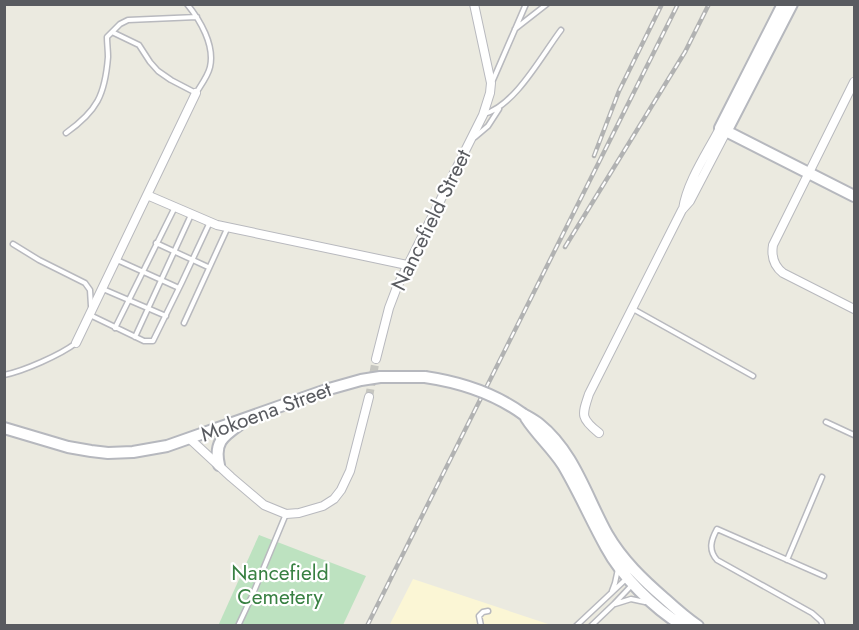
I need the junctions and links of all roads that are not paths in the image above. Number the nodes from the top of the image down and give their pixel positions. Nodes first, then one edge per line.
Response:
1 (187, 4) edge
2 (474, 4) edge
3 (526, 4) edge
4 (547, 4) edge
5 (783, 4) edge
6 (792, 4) edge
7 (197, 16) junction
8 (514, 29) junction
9 (561, 30) dead end
10 (112, 32) junction
11 (855, 82) edge
12 (491, 83) junction
13 (196, 93) junction
14 (499, 108) junction
15 (483, 115) junction
16 (723, 130) junction
17 (66, 133) dead end
18 (470, 141) junction
19 (810, 173) junction
20 (147, 195) junction
21 (855, 196) edge
22 (175, 207) junction
23 (191, 213) junction
24 (210, 222) junction
25 (228, 227) junction
26 (156, 243) junction
27 (13, 244) dead end
28 (175, 251) junction
29 (116, 260) junction
30 (192, 260) junction
31 (407, 265) junction
32 (208, 267) junction
33 (142, 271) junction
34 (161, 279) junction
35 (102, 288) junction
36 (179, 288) junction
37 (128, 300) junction
38 (148, 308) junction
39 (633, 308) junction
40 (855, 309) edge
41 (90, 315) junction
42 (166, 316) junction
43 (184, 323) dead end
44 (115, 328) junction
45 (135, 337) junction
46 (76, 343) joint
47 (376, 359) tunnel mouth
48 (4, 375) edge
49 (753, 376) dead end
50 (369, 397) tunnel mouth
51 (249, 418) junction
52 (826, 422) dead end
53 (536, 426) junction
54 (4, 428) edge
55 (599, 433) dead end
56 (855, 435) edge
57 (190, 439) junction
58 (219, 465) junction
59 (822, 477) dead end
60 (286, 514) junction
61 (787, 560) junction
62 (618, 567) junction
63 (824, 576) dead end
64 (634, 577) junction
65 (608, 597) junction
66 (614, 604) junction
67 (657, 606) junction
68 (488, 611) dead end
69 (238, 626) edge
70 (481, 626) edge
71 (576, 626) edge
72 (591, 626) edge
73 (683, 626) edge
74 (698, 626) edge
75 (823, 626) edge

1 - 7 lane
2 - 12 street
3 - 8 lane
4 - 8 lane
5 - 16 main road
6 - 16 main road
7 - 10 lane
7 - 13 lane
8 - 12 lane
9 - 14 lane
10 - 13 lane
10 - 17 lane
11 - 19 street
12 - 15 street, Nancefield Street
13 - 20 street
14 - 15 lane
14 - 18 lane
15 - 18 street, Nancefield Street
16 - 19 main road
16 - 39 street
18 - 31 street, Nancefield Street
19 - 21 main road
19 - 40 street
20 - 22 street
20 - 29 street
22 - 23 street
22 - 26 lane
23 - 24 street
23 - 28 lane
24 - 25 street
24 - 30 lane
25 - 31 street
25 - 32 lane
26 - 28 lane
26 - 33 lane
27 - 41 lane
28 - 30 lane
28 - 34 lane
29 - 33 lane
29 - 35 street
30 - 32 lane
30 - 36 lane
31 - 47 street, Nancefield Street
32 - 43 lane
33 - 34 lane
33 - 37 lane
34 - 36 lane
34 - 38 lane
35 - 37 lane
35 - 41 street
36 - 42 lane
37 - 38 lane
37 - 44 lane
38 - 42 lane
38 - 45 lane
39 - 49 lane
39 - 55 street
41 - 44 lane
41 - 46 street
42 - 45 lane
44 - 45 lane
46 - 48 lane
50 - 60 street
51 - 53 main road, Mokoena Street, bridge
51 - 57 main road, Mokoena Street
51 - 58 main road
52 - 56 lane
53 - 62 main road, Mokoena Street
53 - 64 main road, Mokoena Street
54 - 57 main road, Mokoena Street
57 - 58 street
58 - 60 street
59 - 61 lane
60 - 69 lane
61 - 63 lane
61 - 75 lane
62 - 64 main road, Mokoena Street
62 - 65 lane
64 - 65 lane
64 - 66 lane
64 - 67 main road, Mokoena Street
64 - 74 main road, Mokoena Street
65 - 71 lane
66 - 67 lane
66 - 72 lane
67 - 73 main road, Mokoena Street
68 - 70 lane

